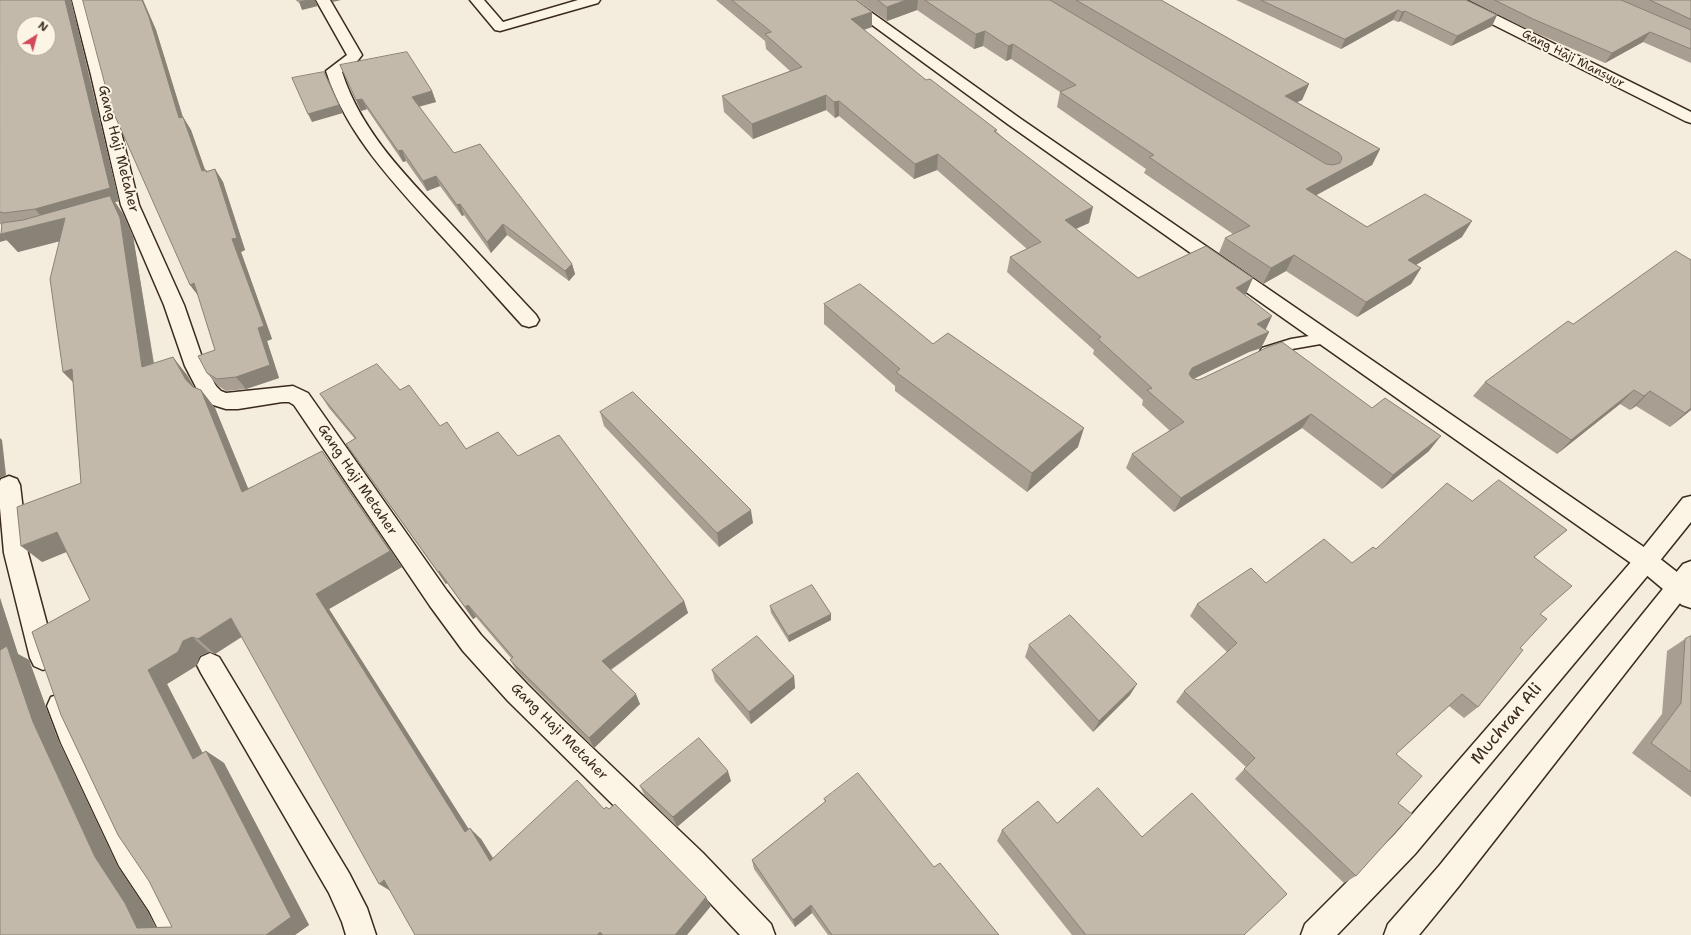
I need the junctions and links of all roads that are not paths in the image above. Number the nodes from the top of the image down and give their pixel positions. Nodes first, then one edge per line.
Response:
1 (79, 0) edge
2 (324, 0) edge
3 (477, 0) edge
4 (593, 0) edge
5 (845, 0) edge
6 (1455, 0) edge
7 (1691, 118) edge
8 (529, 320) dead end
9 (1327, 338) junction
10 (1255, 356) edge
11 (9, 485) dead end
12 (1691, 505) edge
13 (1646, 561) junction
14 (1687, 585) edge
15 (210, 665) dead end
16 (177, 935) edge
17 (361, 935) edge
18 (760, 935) edge
19 (1316, 935) edge
20 (1399, 935) edge

1 - 18 street, Gang Haji Metaher
2 - 8 street
3 - 4 street
5 - 9 street
6 - 7 street, Gang Haji Mansyur
9 - 10 lane
9 - 13 street
11 - 16 street
12 - 13 street, Muchran Ali
13 - 14 street
13 - 19 street, Muchran Ali
14 - 20 street
15 - 17 street

